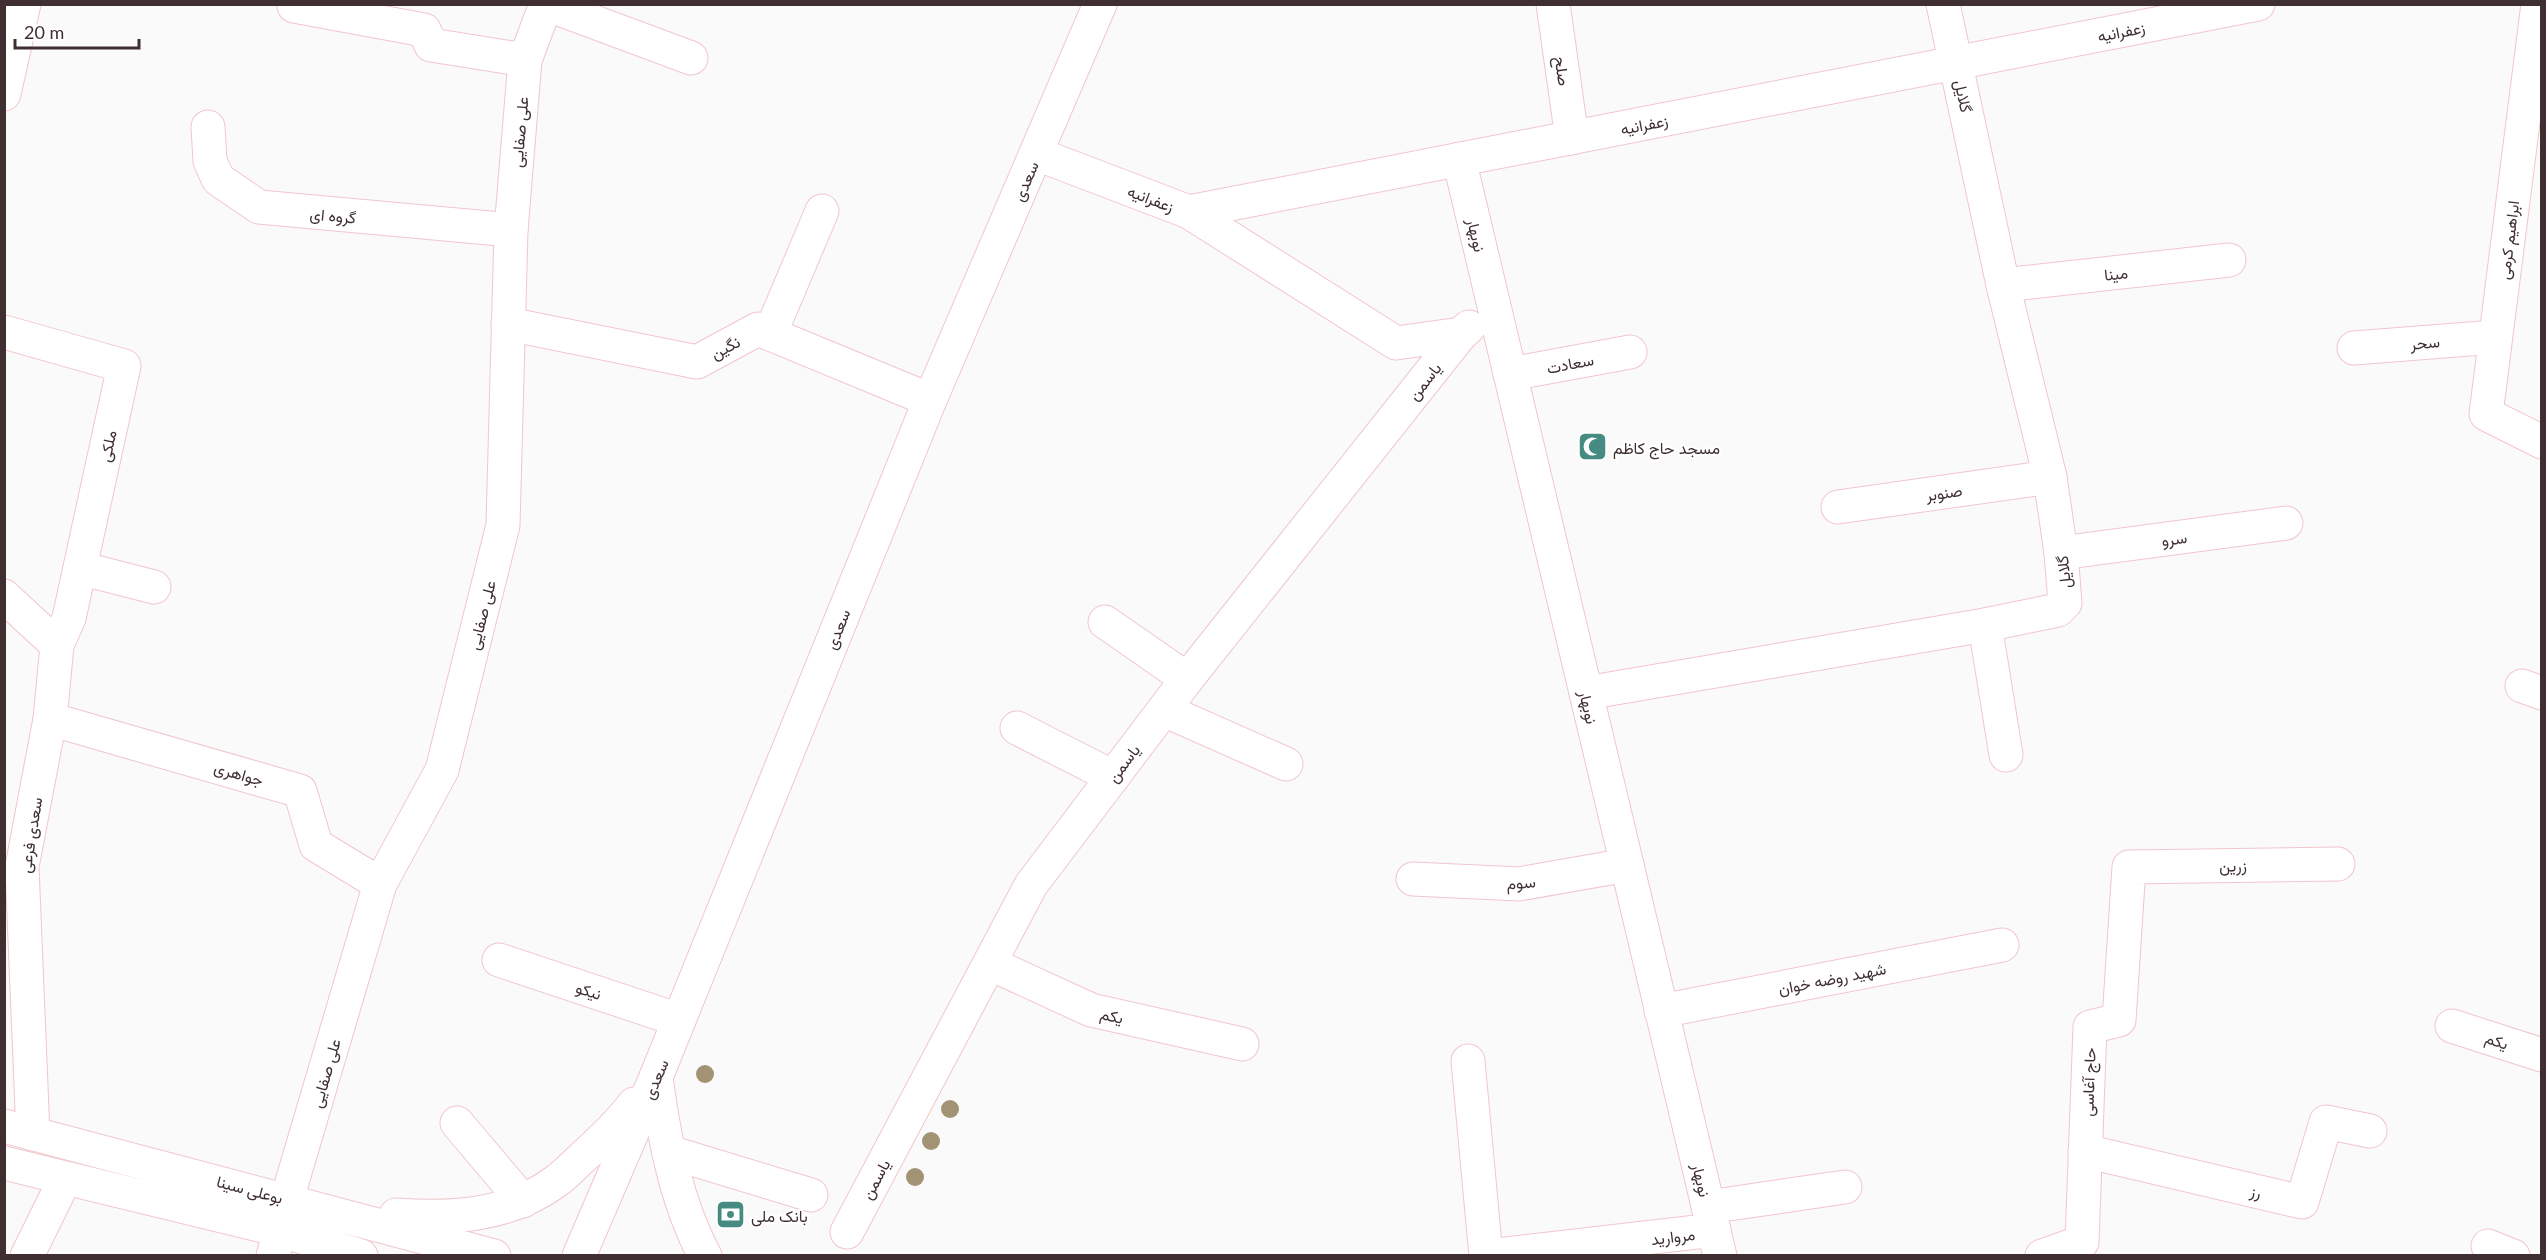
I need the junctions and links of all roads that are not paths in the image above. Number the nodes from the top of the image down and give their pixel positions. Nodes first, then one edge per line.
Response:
1 (24, 4) edge
2 (546, 4) edge
3 (1100, 4) edge
4 (1553, 4) edge
5 (1943, 4) edge
6 (2258, 4) edge
7 (2538, 4) edge
8 (294, 6) dead end
9 (2155, 14) edge
10 (691, 58) dead end
11 (525, 60) junction
12 (1957, 63) junction
13 (4, 94) edge
14 (208, 126) dead end
15 (1572, 138) junction
16 (1037, 154) junction
17 (1459, 159) junction
18 (822, 211) dead end
19 (1189, 212) junction
20 (511, 230) junction
21 (2229, 260) dead end
22 (2003, 285) junction
23 (1494, 306) junction
24 (508, 324) junction
25 (4, 332) edge
26 (770, 334) junction
27 (1461, 334) junction
28 (2495, 337) junction
29 (2354, 348) dead end
30 (1630, 352) dead end
31 (1510, 374) junction
32 (930, 400) junction
33 (2541, 442) edge
34 (2050, 477) junction
35 (1838, 507) dead end
36 (2286, 523) dead end
37 (2061, 553) junction
38 (80, 568) junction
39 (154, 587) dead end
40 (4, 596) edge
41 (1105, 622) dead end
42 (1984, 625) junction
43 (57, 645) junction
44 (1187, 680) junction
45 (1586, 693) junction
46 (1164, 710) junction
47 (50, 719) junction
48 (1017, 728) dead end
49 (2006, 755) dead end
50 (1286, 764) dead end
51 (1113, 777) junction
52 (2338, 864) dead end
53 (1627, 865) junction
54 (2129, 867) joint
55 (1413, 879) dead end
56 (380, 884) junction
57 (2002, 945) dead end
58 (499, 960) dead end
59 (991, 964) junction
60 (1661, 1011) junction
61 (679, 1020) junction
62 (2452, 1026) dead end
63 (1242, 1044) dead end
64 (2541, 1055) edge
65 (1468, 1061) dead end
66 (656, 1077) junction
67 (458, 1123) dead end
68 (19, 1130) edge
69 (2370, 1131) dead end
70 (2085, 1151) junction
71 (669, 1152) junction
72 (4, 1163) edge
73 (65, 1179) junction
74 (1845, 1187) dead end
75 (811, 1195) dead end
76 (287, 1199) junction
77 (523, 1202) junction
78 (1714, 1231) edge
79 (847, 1232) dead end
80 (276, 1243) edge
81 (1664, 1246) edge
82 (27, 1256) edge
83 (333, 1256) edge
84 (361, 1256) edge
85 (494, 1256) edge
86 (579, 1256) edge
87 (705, 1256) edge
88 (1488, 1256) edge
89 (2042, 1256) edge

1 - 13 street
2 - 10 street
2 - 11 street, علی صفایی
3 - 16 street, سعدی
4 - 15 street, صلح
5 - 12 street, گلایل
6 - 9 street, زعفرانیه
7 - 28 street, ابراهیم کرمی
8 - 11 street
9 - 12 street, زعفرانیه
11 - 20 street, علی صفایی
12 - 15 street, زعفرانیه
12 - 22 street, گلایل
14 - 20 street, گروه ای
15 - 17 street, زعفرانیه
16 - 19 street, زعفرانیه
16 - 32 street, سعدی
17 - 19 street, زعفرانیه
17 - 23 street, نوبهار
18 - 26 street
19 - 27 street
20 - 24 street, علی صفایی
21 - 22 street, مینا
22 - 34 street, گلایل
23 - 27 street, یاسمن
23 - 31 street, نوبهار
24 - 26 street, نگین
24 - 56 street, علی صفایی
25 - 38 street, ملکی
26 - 32 street, نگین
27 - 44 street, یاسمن
28 - 29 street, سحر
28 - 33 street, ابراهیم کرمی
30 - 31 street, سعادت
31 - 45 street, نوبهار
32 - 61 street, سعدی
34 - 35 street, صنوبر
34 - 37 street, گلایل
36 - 37 street, سرو
37 - 42 street, گلایل
38 - 39 street
38 - 43 street, ملکی
40 - 43 street
41 - 44 street
42 - 45 street, گلایل
42 - 49 street
43 - 47 street, سعدی فرعی
44 - 46 street, یاسمن
45 - 53 street, نوبهار
46 - 50 street
46 - 51 street, یاسمن
47 - 56 street, جواهری
47 - 68 street, سعدی فرعی
48 - 51 street
51 - 59 street, یاسمن
52 - 54 street, زرین
53 - 55 street, سوم
53 - 60 street, نوبهار
54 - 70 street, حاج آغاسی
56 - 76 street, علی صفایی
57 - 60 street, شهید روضه خوان
58 - 61 street, نیکو
59 - 63 street, یکم
59 - 79 street, یاسمن
60 - 78 street, نوبهار
61 - 66 street, سعدی
62 - 64 street, یکم
65 - 88 street
66 - 71 street
66 - 77 street
66 - 86 street, سعدی
67 - 77 street
68 - 76 street, بوعلی سینا
69 - 70 street, رز
70 - 89 street, حاج آغاسی
71 - 75 street
71 - 87 street
72 - 73 street, بوعلی سینا
73 - 80 street, بوعلی سینا
73 - 82 street
74 - 78 street, مروارید
76 - 77 street
76 - 85 street, بوعلی سینا
78 - 81 street, مروارید
80 - 83 street
80 - 84 street, بوعلی سینا
81 - 88 street, مروارید

